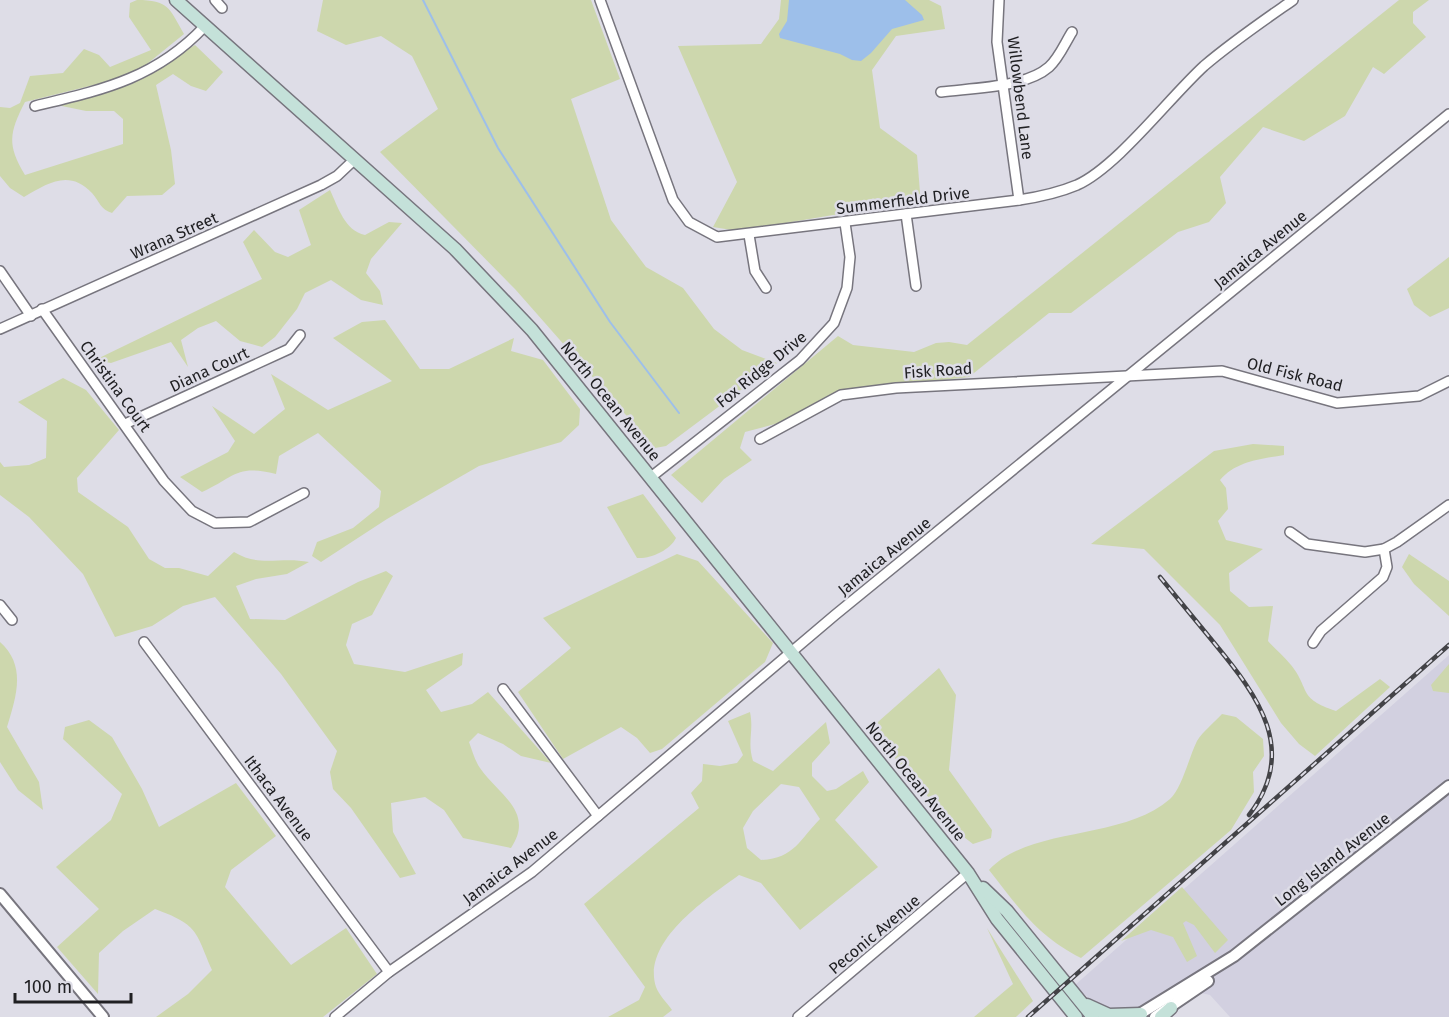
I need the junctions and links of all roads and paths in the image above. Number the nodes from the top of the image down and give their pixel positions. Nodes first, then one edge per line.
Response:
1 (176, 0) edge
2 (214, 0) edge
3 (600, 0) edge
4 (999, 0) edge
5 (1293, 0) edge
6 (222, 8) dead end
7 (204, 27) junction
8 (1072, 32) dead end
9 (1003, 84) junction
10 (941, 92) dead end
11 (35, 106) dead end
12 (1449, 114) edge
13 (355, 159) junction
14 (1019, 201) junction
15 (906, 214) junction
16 (845, 222) junction
17 (748, 235) junction
18 (0, 271) edge
19 (916, 286) dead end
20 (765, 288) dead end
21 (42, 309) junction
22 (31, 316) junction
23 (0, 329) edge
24 (300, 335) dead end
25 (1130, 374) junction
26 (1449, 381) edge
27 (125, 424) junction
28 (760, 439) dead end
29 (651, 477) junction
30 (304, 493) dead end
31 (1449, 505) edge
32 (1290, 532) dead end
33 (1384, 549) junction
34 (0, 605) edge
35 (12, 620) dead end
36 (144, 642) dead end
37 (1313, 643) dead end
38 (792, 652) junction
39 (503, 689) dead end
40 (1449, 786) edge
41 (598, 816) junction
42 (968, 873) junction
43 (0, 894) edge
44 (1234, 956) junction
45 (389, 972) junction
46 (1061, 999) junction
47 (1080, 1001) junction
48 (1171, 1008) junction
49 (1138, 1015) edge
50 (103, 1017) edge
51 (335, 1017) edge
52 (798, 1017) edge
53 (1066, 1017) edge
54 (1076, 1017) edge
55 (1093, 1017) edge
56 (1155, 1017) edge
57 (1161, 1017) edge

1 - 7 main road, North Ocean Avenue
2 - 6 street
3 - 17 street, Summerfield Drive
4 - 9 street, Willowbend Lane
5 - 14 street, Summerfield Drive
7 - 11 street
7 - 13 main road, North Ocean Avenue
8 - 9 street
9 - 10 street
9 - 14 street, Willowbend Lane
12 - 25 street, Jamaica Avenue
13 - 21 street, Wrana Street
13 - 29 main road, North Ocean Avenue
14 - 15 street, Summerfield Drive
15 - 16 street, Summerfield Drive
15 - 19 street
16 - 17 street, Summerfield Drive
16 - 29 street, Fox Ridge Drive
17 - 20 street
18 - 22 street
21 - 22 street, Wrana Street
21 - 27 street, Christina Court
22 - 23 street, Wrana Street
24 - 27 street, Diana Court
25 - 26 street, Old Fisk Road
25 - 28 street, Fisk Road
25 - 38 street, Jamaica Avenue
27 - 30 street, Christina Court
29 - 38 main road, North Ocean Avenue
31 - 33 street
32 - 33 street
33 - 37 street
34 - 35 street
36 - 45 street, Ithaca Avenue
38 - 41 street, Jamaica Avenue
38 - 42 main road, North Ocean Avenue
39 - 41 street
40 - 44 street, Long Island Avenue
41 - 45 street, Jamaica Avenue
42 - 46 main road, North Ocean Avenue
42 - 47 main road, North Ocean Avenue
42 - 52 street, Peconic Avenue
43 - 50 street
44 - 48 street, Long Island Avenue
44 - 49 street, Long Island Avenue
45 - 51 street, Jamaica Avenue
46 - 53 main road
46 - 54 main road, North Ocean Avenue
47 - 49 main road
47 - 55 main road, North Ocean Avenue
48 - 56 street, Long Island Avenue
48 - 57 main road

